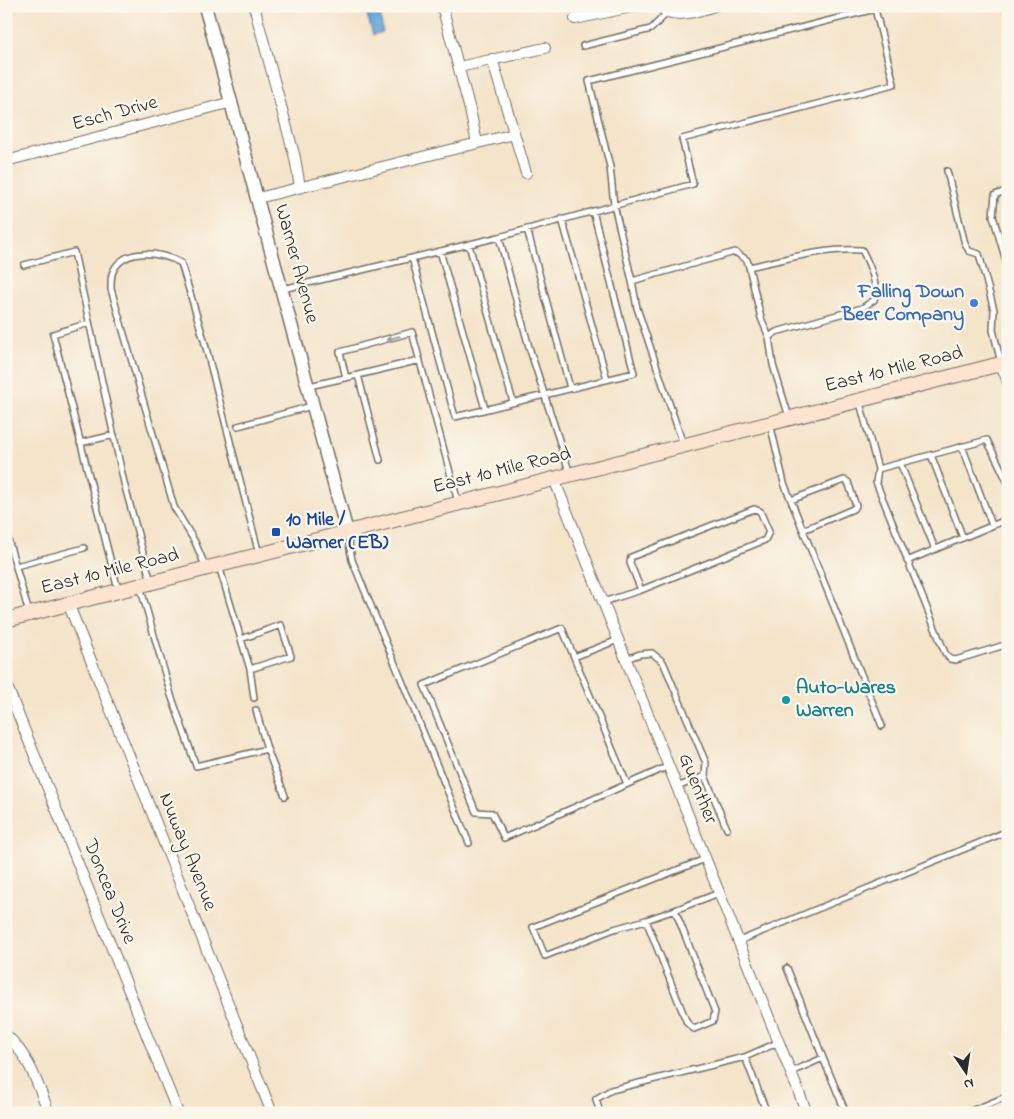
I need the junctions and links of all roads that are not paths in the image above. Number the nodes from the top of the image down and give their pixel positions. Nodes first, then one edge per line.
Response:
1 (205, 6) edge
2 (254, 6) edge
3 (442, 6) edge
4 (636, 6) edge
5 (715, 6) edge
6 (663, 10) edge
7 (575, 19) dead end
8 (583, 46) dead end
9 (545, 48) dead end
10 (492, 59) junction
11 (459, 67) junction
12 (232, 102) junction
13 (514, 134) junction
14 (477, 144) junction
15 (6, 161) edge
16 (947, 171) dead end
17 (526, 173) dead end
18 (300, 187) junction
19 (1008, 190) edge
20 (258, 198) junction
21 (614, 205) junction
22 (593, 211) junction
23 (562, 219) junction
24 (527, 229) junction
25 (499, 237) junction
26 (469, 245) junction
27 (440, 251) junction
28 (412, 258) junction
29 (24, 265) dead end
30 (749, 267) junction
31 (1008, 268) edge
32 (632, 281) junction
33 (283, 289) junction
34 (89, 323) junction
35 (769, 337) junction
36 (420, 360) junction
37 (1004, 363) edge
38 (358, 375) junction
39 (346, 378) junction
40 (607, 379) junction
41 (1008, 383) edge
42 (309, 386) junction
43 (570, 388) junction
44 (544, 394) junction
45 (859, 400) junction
46 (513, 402) junction
47 (314, 405) junction
48 (485, 409) junction
49 (789, 418) junction
50 (770, 423) junction
51 (238, 426) dead end
52 (114, 435) junction
53 (80, 443) junction
54 (684, 445) junction
55 (962, 446) junction
56 (930, 455) junction
57 (380, 460) dead end
58 (900, 463) junction
59 (878, 469) junction
60 (570, 475) junction
61 (554, 479) junction
62 (1008, 483) edge
63 (791, 500) junction
64 (458, 503) junction
65 (1008, 519) edge
66 (992, 525) junction
67 (803, 530) junction
68 (6, 532) edge
69 (347, 532) junction
70 (963, 538) junction
71 (84, 548) dead end
72 (935, 549) junction
73 (259, 555) junction
74 (908, 561) junction
75 (16, 566) junction
76 (212, 566) junction
77 (146, 584) junction
78 (641, 590) junction
79 (118, 591) junction
80 (603, 602) junction
81 (68, 603) junction
82 (29, 614) junction
83 (6, 620) edge
84 (241, 639) junction
85 (618, 640) junction
86 (1008, 644) edge
87 (574, 657) junction
88 (626, 659) junction
89 (250, 669) junction
90 (6, 684) edge
91 (254, 698) dead end
92 (256, 710) dead end
93 (882, 726) dead end
94 (267, 749) junction
95 (669, 766) junction
96 (706, 776) junction
97 (627, 784) junction
98 (677, 787) junction
99 (285, 796) dead end
100 (727, 829) dead end
101 (1008, 831) edge
102 (470, 843) dead end
103 (706, 859) junction
104 (720, 893) junction
105 (675, 910) junction
106 (646, 920) junction
107 (739, 941) junction
108 (787, 968) dead end
109 (6, 1035) edge
110 (779, 1042) junction
111 (745, 1057) junction
112 (823, 1058) junction
113 (791, 1072) junction
114 (1007, 1098) edge
115 (49, 1113) edge
116 (178, 1113) edge
117 (272, 1113) edge
118 (600, 1113) edge
119 (767, 1113) edge
120 (807, 1113) edge
121 (846, 1113) edge
122 (966, 1113) edge

1 - 12 street, Warner Avenue
2 - 18 street
3 - 11 street
4 - 7 street
5 - 6 street
6 - 8 lane
9 - 10 street
10 - 11 street
10 - 13 street
11 - 14 street
12 - 15 street, Esch Drive
12 - 20 street, Warner Avenue
13 - 14 street
13 - 17 street
14 - 18 street
16 - 37 lane
18 - 20 street
19 - 31 lane
20 - 33 street, Warner Avenue
21 - 21 lane
21 - 22 lane
21 - 32 lane
22 - 23 lane
22 - 40 lane
23 - 24 lane
23 - 40 lane
24 - 25 lane
24 - 43 lane
25 - 26 lane
25 - 44 lane
26 - 27 lane
26 - 46 lane
27 - 28 lane
27 - 48 lane
28 - 33 lane
28 - 48 lane
29 - 34 lane
30 - 32 lane
30 - 35 lane
30 - 35 lane
32 - 54 lane
33 - 42 street, Warner Avenue
34 - 52 lane
34 - 53 lane
35 - 49 lane
36 - 38 lane
36 -> 39 lane
36 - 64 lane
37 - 41 street
37 - 45 main road, East 10 Mile Road
38 - 39 lane
38 - 57 lane
39 - 42 lane
40 - 43 lane
42 - 47 street, Warner Avenue
43 - 44 lane
44 - 46 lane
44 - 60 lane
45 - 49 main road, East 10 Mile Road
45 - 59 lane
46 - 48 lane
47 - 51 lane
47 - 69 street, Warner Avenue
49 - 50 main road, East 10 Mile Road
50 - 54 main road, East 10 Mile Road
50 - 63 lane
52 - 53 lane
52 - 77 lane
53 - 79 lane
54 - 60 main road, East 10 Mile Road
55 - 56 lane
55 - 62 lane
55 - 66 lane
56 - 58 lane
56 - 70 lane
58 - 59 lane
58 - 72 lane
59 - 74 lane
60 - 61 main road, East 10 Mile Road
61 - 64 main road, East 10 Mile Road
61 - 80 street, Guenther
63 - 67 lane
63 - 67 lane
64 - 69 main road, East 10 Mile Road
65 - 66 lane
66 - 70 lane
67 - 93 lane
68 - 75 lane
69 - 73 main road, East 10 Mile Road
69 - 102 lane
70 - 72 lane
71 - 75 lane
72 - 74 lane
73 - 76 main road, East 10 Mile Road
73 - 76 lane
74 - 86 lane
75 - 82 lane
76 - 77 main road, East 10 Mile Road
76 - 84 lane
77 - 79 main road, East 10 Mile Road
77 - 94 lane
78 - 78 lane
78 - 80 lane
79 - 81 main road, East 10 Mile Road
80 - 85 street, Guenther
81 - 82 main road, East 10 Mile Road
81 - 117 street, Nuway Avenue
82 - 83 main road, East 10 Mile Road
84 - 89 lane
84 - 89 lane
85 - 87 lane
85 - 88 street, Guenther
87 - 97 lane
87 - 97 lane
88 - 95 street, Guenther
88 - 96 lane
89 - 91 lane
90 - 116 street, Doncea Drive
92 - 94 lane
94 - 99 lane
95 - 97 lane
95 - 98 street, Guenther
96 - 98 lane
96 - 100 lane
98 - 103 street, Guenther
101 - 107 lane
103 - 104 street, Guenther
103 - 106 lane
104 - 105 lane
104 - 107 street, Guenther
105 - 106 lane
105 - 106 lane
107 - 110 street, Guenther
108 - 112 lane
109 - 115 street
110 - 111 lane
110 - 113 street, Guenther
111 - 118 lane
111 - 119 lane
112 - 113 lane
112 - 121 lane
113 - 120 street, Guenther
114 - 122 lane

